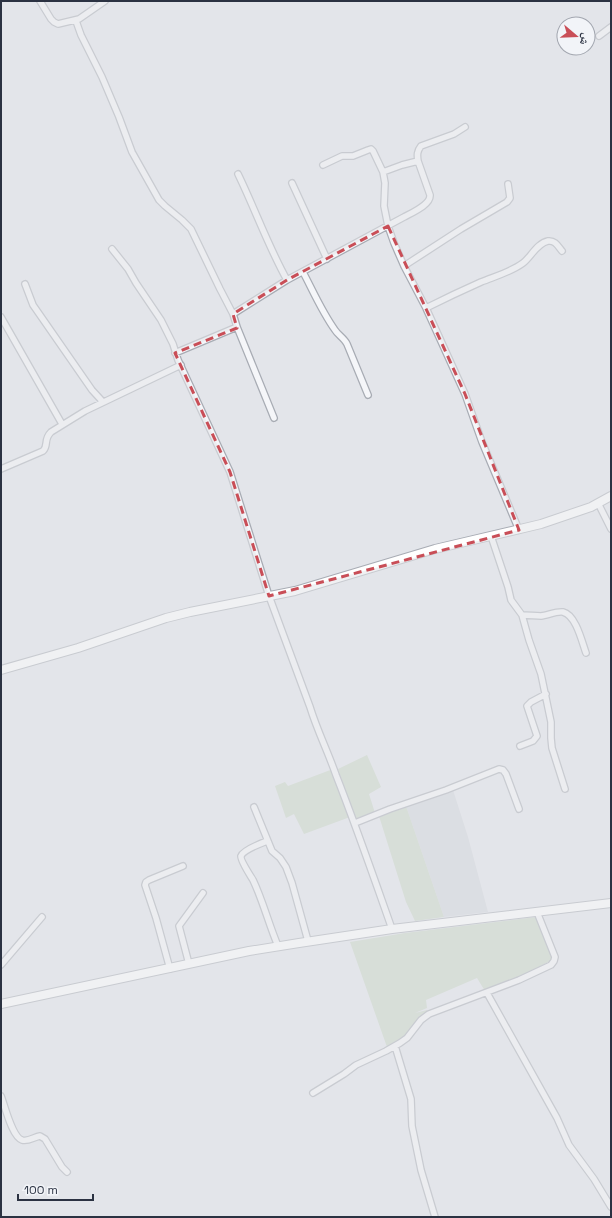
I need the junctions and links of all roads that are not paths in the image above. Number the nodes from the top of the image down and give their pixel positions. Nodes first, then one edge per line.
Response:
1 (40, 1) edge
2 (105, 1) edge
3 (76, 21) junction
4 (611, 28) edge
5 (599, 36) dead end
6 (464, 127) dead end
7 (418, 161) junction
8 (323, 165) dead end
9 (384, 172) junction
10 (238, 174) dead end
11 (292, 183) dead end
12 (508, 184) dead end
13 (388, 226) junction
14 (112, 248) dead end
15 (562, 251) dead end
16 (327, 259) junction
17 (404, 266) junction
18 (302, 272) junction
19 (287, 280) junction
20 (25, 284) dead end
21 (426, 308) junction
22 (234, 314) junction
23 (1, 318) edge
24 (237, 327) junction
25 (175, 353) junction
26 (181, 365) junction
27 (368, 395) dead end
28 (103, 402) junction
29 (274, 418) dead end
30 (62, 424) junction
31 (1, 469) edge
32 (611, 496) edge
33 (598, 503) junction
34 (611, 529) edge
35 (519, 530) junction
36 (492, 536) junction
37 (269, 596) junction
38 (522, 615) junction
39 (586, 653) dead end
40 (1, 670) edge
41 (546, 694) junction
42 (520, 746) dead end
43 (566, 789) dead end
44 (254, 807) dead end
45 (519, 809) dead end
46 (355, 824) junction
47 (267, 841) junction
48 (183, 866) dead end
49 (203, 893) dead end
50 (611, 903) edge
51 (537, 912) junction
52 (42, 917) dead end
53 (392, 929) junction
54 (308, 941) junction
55 (278, 946) junction
56 (189, 964) junction
57 (1, 965) edge
58 (170, 969) junction
59 (487, 993) junction
60 (1, 1004) edge
61 (395, 1046) junction
62 (313, 1093) dead end
63 (1, 1096) edge
64 (67, 1172) dead end
65 (611, 1207) edge
66 (435, 1217) edge

1 - 3 street
2 - 3 street
3 - 22 street
4 - 5 street
6 - 7 street
7 - 9 street
7 - 13 street
8 - 9 street
9 - 13 street
10 - 19 street
11 - 16 street
12 - 17 street
13 - 16 street
13 - 17 street
14 - 25 street
15 - 21 street
16 - 18 street
17 - 21 street
18 - 19 street
18 - 27 street
19 - 22 street
20 - 28 street
21 - 35 street
22 - 24 street
23 - 30 street
24 - 25 street
24 - 29 street
25 - 26 street
26 - 28 street
26 - 37 street
28 - 30 street
30 - 31 street
32 - 33 street
33 - 34 street
33 - 35 street
35 - 36 street
36 - 37 street
36 - 38 street
37 - 40 street
37 - 46 street
38 - 39 street
38 - 41 street
41 - 42 street
41 - 43 street
44 - 47 street
45 - 46 street
46 - 53 street
47 - 54 street
47 - 55 street
48 - 58 street
49 - 56 street
50 - 51 street
51 - 53 street
51 - 59 street
52 - 57 street
53 - 54 street
54 - 55 street
55 - 56 street
56 - 58 street
58 - 60 street
59 - 61 street
59 - 65 street
61 - 62 street
61 - 66 street
63 - 64 street

